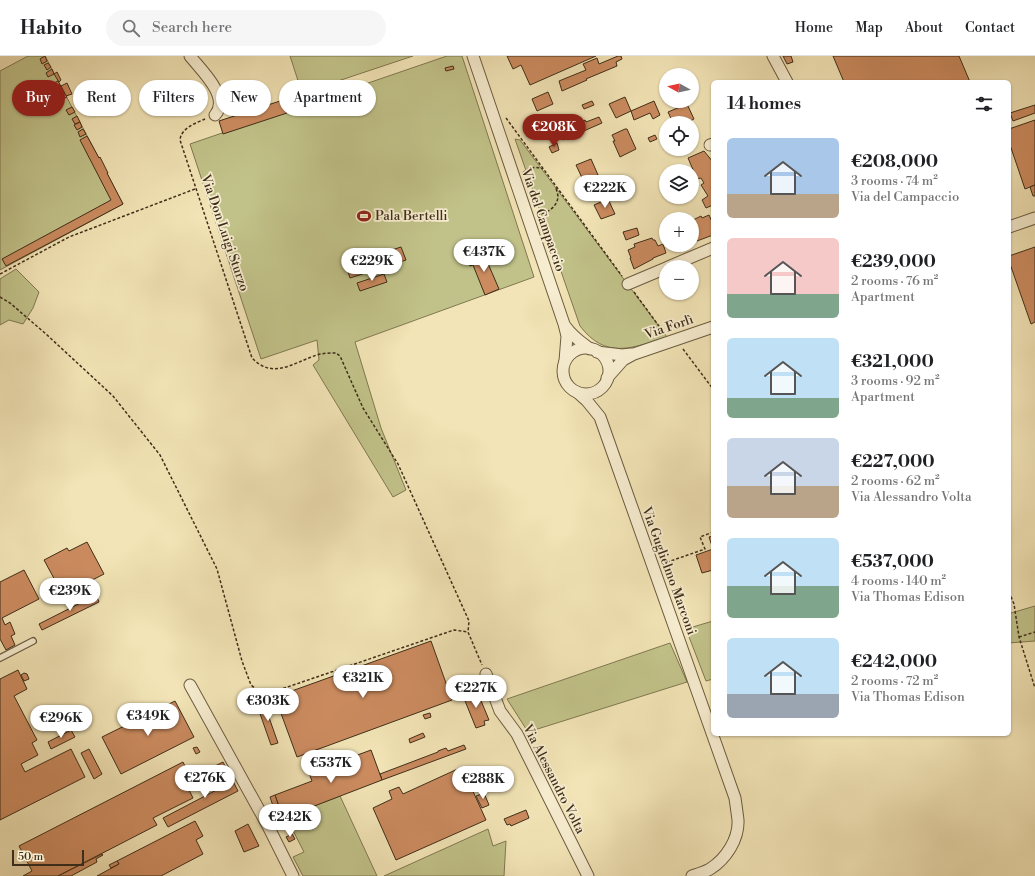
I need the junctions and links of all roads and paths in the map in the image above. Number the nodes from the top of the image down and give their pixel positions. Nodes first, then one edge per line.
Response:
1 (190, 56) edge
2 (473, 56) edge
3 (773, 56) edge
4 (786, 80) edge
5 (502, 113) dead end
6 (214, 115) joint
7 (543, 169) junction
8 (516, 184) junction
9 (555, 185) junction
10 (195, 189) junction
11 (525, 210) junction
12 (1035, 218) edge
13 (1011, 225) edge
14 (711, 249) edge
15 (684, 260) edge
16 (659, 270) edge
17 (0, 274) edge
18 (628, 284) junction
19 (0, 297) edge
20 (564, 324) junction
21 (711, 328) edge
22 (672, 341) junction
23 (594, 350) junction
24 (634, 354) junction
25 (565, 361) junction
26 (606, 382) junction
27 (711, 386) edge
28 (577, 392) junction
29 (600, 417) junction
30 (711, 533) edge
31 (653, 567) junction
32 (1011, 597) edge
33 (468, 632) junction
34 (1035, 632) edge
35 (1018, 637) junction
36 (33, 641) dead end
37 (0, 658) edge
38 (486, 674) joint
39 (190, 685) dead end
40 (1035, 688) edge
41 (711, 730) edge
42 (713, 736) edge
43 (293, 876) edge
44 (588, 876) edge
45 (692, 876) edge

1 - 6 street
2 - 8 street, Via del Campaccio
3 - 4 street
5 - 7 path
6 - 10 path, Via Don Luigi Sturzo
7 - 8 path
7 - 9 path
8 - 11 street, Via del Campaccio
9 - 11 path
9 - 18 path
10 - 17 path
10 - 33 path, Via Don Luigi Sturzo
11 - 20 street, Via del Campaccio
12 - 13 street
14 - 15 street
16 - 18 street
18 - 22 path
19 - 33 path
20 - 23 street, Via del Campaccio
20 - 25 street, Via del Campaccio
21 - 22 street, Via Forlì
22 - 24 street, Via Forlì
22 - 27 path
23 - 24 street, Via Forlì
23 - 25 street
23 - 26 street
24 - 26 street, Via Forlì
25 - 28 street
26 - 28 street
26 - 29 street, Via Guglielmo Marconi
28 - 29 street, Via Guglielmo Marconi
29 - 31 street, Via Guglielmo Marconi
30 - 31 path
31 - 41 street, Via Guglielmo Marconi
32 - 35 path
33 - 38 path
34 - 35 path
35 - 40 path
36 - 37 lane
38 - 44 street, Via Alessandro Volta
39 - 43 street
42 - 45 street, Via Guglielmo Marconi

